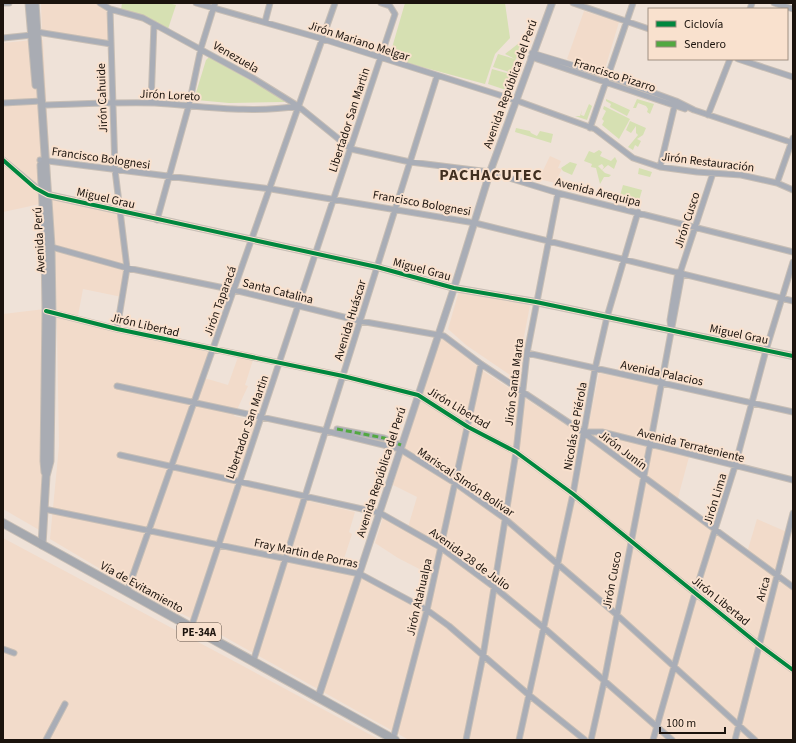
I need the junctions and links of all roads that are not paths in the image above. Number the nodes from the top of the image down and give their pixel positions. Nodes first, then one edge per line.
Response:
1 (3, 3) edge
2 (9, 3) edge
3 (29, 3) edge
4 (35, 3) edge
5 (100, 3) edge
6 (196, 3) edge
7 (270, 3) edge
8 (335, 3) edge
9 (381, 3) edge
10 (552, 3) edge
11 (573, 3) edge
12 (633, 3) edge
13 (774, 3) edge
14 (215, 6) edge
15 (788, 8) edge
16 (110, 10) junction
17 (626, 21) junction
18 (265, 22) junction
19 (154, 24) junction
20 (648, 29) edge
21 (35, 34) junction
22 (3, 38) edge
23 (323, 39) junction
24 (111, 44) junction
25 (201, 48) junction
26 (532, 55) junction
27 (380, 58) junction
28 (730, 60) edge
29 (741, 60) edge
30 (437, 76) junction
31 (608, 76) junction
32 (793, 77) edge
33 (605, 83) junction
34 (515, 100) junction
35 (40, 102) junction
36 (3, 103) edge
37 (112, 103) junction
38 (151, 103) junction
39 (675, 103) junction
40 (189, 105) junction
41 (298, 106) junction
42 (708, 115) junction
43 (590, 128) junction
44 (792, 141) edge
45 (351, 149) junction
46 (3, 160) edge
47 (43, 160) junction
48 (410, 162) junction
49 (660, 167) junction
50 (115, 170) junction
51 (490, 172) junction
52 (713, 173) junction
53 (168, 176) junction
54 (777, 183) junction
55 (271, 189) junction
56 (793, 190) edge
57 (558, 193) junction
58 (45, 194) junction
59 (335, 198) junction
60 (396, 208) junction
61 (119, 211) junction
62 (638, 212) junction
63 (157, 220) junction
64 (475, 223) junction
65 (695, 228) junction
66 (549, 240) junction
67 (252, 241) junction
68 (48, 246) junction
69 (793, 252) edge
70 (315, 255) junction
71 (624, 260) junction
72 (793, 262) edge
73 (377, 267) junction
74 (126, 268) junction
75 (680, 273) junction
76 (454, 288) junction
77 (234, 290) junction
78 (781, 298) junction
79 (793, 301) edge
80 (536, 302) junction
81 (298, 306) junction
82 (49, 312) junction
83 (606, 317) junction
84 (360, 321) junction
85 (118, 329) junction
86 (671, 330) junction
87 (438, 336) junction
88 (213, 350) junction
89 (766, 350) junction
90 (527, 353) junction
91 (793, 356) edge
92 (279, 363) junction
93 (482, 364) junction
94 (595, 369) junction
95 (343, 376) junction
96 (662, 383) junction
97 (117, 386) dead end
98 (523, 392) junction
99 (418, 395) junction
100 (194, 402) junction
101 (752, 403) junction
102 (793, 412) edge
103 (261, 417) junction
104 (468, 427) junction
105 (337, 429) dead end
106 (326, 431) junction
107 (583, 432) junction
108 (650, 445) junction
109 (400, 447) junction
110 (516, 452) junction
111 (120, 455) dead end
112 (735, 466) junction
113 (171, 467) junction
114 (644, 478) junction
115 (793, 480) edge
116 (239, 482) junction
117 (455, 483) junction
118 (573, 494) junction
119 (305, 497) junction
120 (44, 509) junction
121 (380, 513) junction
122 (793, 513) edge
123 (504, 518) junction
124 (3, 523) edge
125 (149, 531) junction
126 (716, 531) junction
127 (630, 542) junction
128 (42, 545) junction
129 (218, 546) junction
130 (440, 547) junction
131 (285, 560) junction
132 (558, 564) junction
133 (360, 574) junction
134 (777, 576) junction
135 (494, 587) junction
136 (793, 588) edge
137 (127, 592) junction
138 (695, 593) junction
139 (427, 610) junction
140 (616, 614) junction
141 (191, 628) junction
142 (544, 628) junction
143 (758, 644) junction
144 (3, 649) edge
145 (14, 653) dead end
146 (483, 656) junction
147 (253, 662) junction
148 (673, 667) junction
149 (793, 670) edge
150 (604, 682) junction
151 (529, 695) junction
152 (318, 698) junction
153 (65, 704) dead end
154 (739, 726) junction
155 (657, 727) junction
156 (46, 740) edge
157 (394, 740) edge
158 (466, 740) edge
159 (519, 740) edge
160 (585, 740) edge
161 (591, 740) edge
162 (653, 740) edge
163 (672, 740) edge
164 (735, 740) edge
165 (755, 740) edge

1 - 2 street
3 - 21 main road, Avenida Perú
4 - 21 main road, Avenida Perú
5 - 16 street, Venezuela
6 - 14 street, Jirón Mariano Melgar
7 - 18 street
8 - 23 street, Jirón Taparacá
9 - 27 street, Libertador San Martin
10 - 26 street, Avenida República del Perú
11 - 17 street
12 - 17 street
13 - 15 street
14 - 18 street, Jirón Mariano Melgar
14 - 25 street
16 - 19 street, Venezuela
16 - 24 street, Jirón Cahuide
17 - 20 street
17 - 31 street
18 - 23 street, Jirón Mariano Melgar
19 - 25 street, Venezuela
19 - 38 street
21 - 22 street
21 - 24 street
21 - 35 main road, Avenida Perú
23 - 27 street, Jirón Mariano Melgar
23 - 41 street, Jirón Taparacá
24 - 37 street, Jirón Cahuide
25 - 40 street
25 - 41 street, Venezuela
26 - 31 street, Francisco Pizarro
26 - 33 street, Francisco Pizarro
26 - 34 street, Avenida República del Perú
27 - 30 street, Jirón Mariano Melgar
27 - 45 street, Libertador San Martin
28 - 42 street
29 - 32 street
30 - 34 street, Jirón Mariano Melgar
30 - 48 street, Avenida Huáscar
31 - 33 street
31 - 39 street, Francisco Pizarro
33 - 39 street, Francisco Pizarro
33 - 43 street
34 - 43 street, Jirón Restauración
34 - 51 street, Avenida República del Perú
35 - 36 street, Jirón Loreto
35 - 37 street, Jirón Loreto
35 - 47 main road, Avenida Perú
37 - 38 street, Jirón Loreto
37 - 50 street, Jirón Cahuide
38 - 40 street, Jirón Loreto
39 - 42 street, Francisco Pizarro
39 - 49 street
40 - 41 street, Jirón Loreto
40 - 53 street
41 - 45 street, Venezuela
41 - 55 street, Jirón Taparacá
42 - 44 street, Francisco Pizarro
43 - 49 street, Jirón Restauración
44 - 54 street
45 - 48 street, Avenida Arequipa
45 - 59 street, Libertador San Martin
46 - 58 street
47 - 50 street, Francisco Bolognesi
47 - 58 main road, Avenida Perú
48 - 51 street, Avenida Arequipa
48 - 60 street, Avenida Huáscar
49 - 52 street, Jirón Restauración
50 - 53 street, Francisco Bolognesi
50 - 61 street, Jirón Cahuide
51 - 57 street, Avenida Arequipa
51 - 64 street, Avenida República del Perú
52 - 54 street, Jirón Restauración
52 - 65 street, Jirón Cusco
53 - 55 street, Francisco Bolognesi
53 - 63 street
54 - 56 street, Jirón Restauración
55 - 59 street, Francisco Bolognesi
55 - 67 street, Jirón Taparacá
57 - 62 street, Avenida Arequipa
57 - 66 street, Jirón Santa Marta
58 - 61 street, Miguel Grau
58 - 68 main road, Avenida Perú
59 - 60 street, Francisco Bolognesi
59 - 70 street, Libertador San Martin
60 - 64 street, Francisco Bolognesi
60 - 73 street, Avenida Huáscar
61 - 63 street, Miguel Grau
61 - 74 street, Jirón Cahuide
62 - 65 street, Avenida Arequipa
62 - 71 street, Nicolás de Piérola
63 - 67 street, Miguel Grau
64 - 66 street, Francisco Bolognesi
64 - 76 street, Avenida República del Perú
65 - 69 street, Avenida Arequipa
65 - 75 street, Jirón Cusco
66 - 71 street, Francisco Bolognesi
66 - 80 street, Jirón Santa Marta
67 - 70 street, Miguel Grau
67 - 77 street, Jirón Taparacá
68 - 74 street, Santa Catalina
68 - 82 main road, Avenida Perú
70 - 73 street, Miguel Grau
70 - 81 street, Libertador San Martin
71 - 75 street, Francisco Bolognesi
71 - 83 street, Nicolás de Piérola
72 - 78 street, Jirón Lima
73 - 76 street, Miguel Grau
73 - 84 street, Avenida Huáscar
74 - 77 street, Santa Catalina
74 - 85 street, Jirón Cahuide
75 - 78 street, Francisco Bolognesi
75 - 86 street, Jirón Cusco
76 - 80 street, Miguel Grau
76 - 87 street, Avenida República del Perú
77 - 81 street, Santa Catalina
77 - 88 street, Jirón Taparacá
78 - 79 street, Francisco Bolognesi
78 - 89 street, Jirón Lima
80 - 83 street, Miguel Grau
80 - 90 street, Jirón Santa Marta
81 - 84 street, Santa Catalina
81 - 92 street, Libertador San Martin
82 - 85 street, Jirón Libertad
82 - 120 main road, Avenida Perú
83 - 86 street, Miguel Grau
83 - 94 street, Nicolás de Piérola
84 - 87 street, Santa Catalina
84 - 95 street, Avenida Huáscar
85 - 88 street, Jirón Libertad
86 - 89 street, Miguel Grau
86 - 96 street, Jirón Cusco
87 - 93 street, Jirón Junín
87 - 99 street, Avenida República del Perú
88 - 92 street, Jirón Libertad
88 - 100 street, Jirón Taparacá
89 - 91 street, Miguel Grau
89 - 101 street, Jirón Lima
90 - 94 street, Avenida Palacios
90 - 98 street, Jirón Santa Marta
92 - 95 street, Jirón Libertad
92 - 103 street, Libertador San Martin
93 - 98 street, Jirón Junín
93 - 104 street, Jirón Atahualpa
94 - 96 street, Avenida Palacios
94 - 107 street, Nicolás de Piérola
95 - 99 street, Jirón Libertad
95 - 106 street, Avenida Huáscar
96 - 101 street, Avenida Palacios
96 - 108 street, Jirón Cusco
97 - 100 street, Mariscal SImón Bolívar
98 - 107 street, Jirón Junín
98 - 110 street, Jirón Santa Marta
99 - 104 street, Jirón Libertad
99 - 109 street, Avenida República del Perú
100 - 103 street, Mariscal SImón Bolívar
100 - 113 street, Jirón Taparacá
101 - 102 street, Avenida Palacios
101 - 112 street, Jirón Lima
103 - 106 street, Mariscal SImón Bolívar
103 - 116 street, Libertador San Martin
104 - 110 street, Jirón Libertad
104 - 117 street, Jirón Atahualpa
105 - 109 street
106 - 109 street, Mariscal SImón Bolívar
106 - 119 street, Avenida Huáscar
107 - 108 street, Avenida Terrateniente
107 - 114 street, Jirón Junín
107 - 118 street, Nicolás de Piérola
108 - 112 street, Avenida Terrateniente
108 - 114 street, Jirón Cusco
109 - 117 street, Mariscal SImón Bolívar
109 - 121 street, Avenida República del Perú
110 - 118 street, Jirón Libertad
110 - 123 street, Jirón Santa Marta
111 - 113 street, Avenida 28 de Julio
112 - 115 street, Avenida Terrateniente
112 - 126 street, Jirón Lima
113 - 116 street, Avenida 28 de Julio
113 - 125 street, Jirón Taparacá
114 - 126 street, Jirón Junín
114 - 127 street, Jirón Cusco
116 - 119 street, Avenida 28 de Julio
116 - 129 street, Libertador San Martin
117 - 123 street, Mariscal SImón Bolívar
117 - 130 street, Jirón Atahualpa
118 - 127 street, Jirón Libertad
118 - 132 street, Nicolás de Piérola
119 - 121 street, Avenida 28 de Julio
119 - 131 street, Avenida Huáscar
120 - 125 street, Fray Martin de Porras
120 - 128 main road, Avenida Perú
121 - 130 street, Avenida 28 de Julio
121 - 133 street, Avenida República del Perú
122 - 134 street, Arica
123 - 132 street, Mariscal SImón Bolívar
123 - 135 street, Jirón Santa Marta
124 - 128 highway, Vía de Evitamiento / PE-34A
125 - 129 street, Fray Martin de Porras
125 - 137 street, Jirón Taparacá
126 - 134 street, Jirón Junín
126 - 138 street, Jirón Lima
127 - 138 street, Jirón Libertad
127 - 140 street, Jirón Cusco
128 - 137 highway, Vía de Evitamiento / PE-34A
129 - 131 street, Fray Martin de Porras
129 - 141 street, Libertador San Martin
130 - 135 street, Avenida 28 de Julio
130 - 139 street, Jirón Atahualpa
131 - 133 street, Fray Martin de Porras
131 - 147 street, Avenida Huáscar
132 - 140 street, Mariscal SImón Bolívar
132 - 142 street, Nicolás de Piérola
133 - 139 street, Fray Martin de Porras
133 - 152 street, Avenida República del Perú
134 - 136 street, Jirón Junín
134 - 143 street, Arica
135 - 142 street, Avenida 28 de Julio
135 - 146 street, Jirón Santa Marta
137 - 141 highway, Vía de Evitamiento / PE-34A
138 - 143 street, Jirón Libertad
138 - 148 street, Jirón Lima
139 - 146 street, Fray Martin de Porras
139 - 157 street, Jirón Atahualpa
140 - 148 street, Mariscal SImón Bolívar
140 - 150 street, Jirón Cusco
141 - 147 highway, Vía de Evitamiento / PE-34A
142 - 150 street, Avenida 28 de Julio
142 - 151 street, Nicolás de Piérola
143 - 149 street, Jirón Libertad
143 - 154 street, Arica
144 - 145 street
146 - 151 street, Fray Martin de Porras
146 - 158 street, Jirón Santa Marta
147 - 152 highway, Vía de Evitamiento / PE-34A
148 - 154 street, Mariscal SImón Bolívar
148 - 155 street, Jirón Lima
150 - 155 street, Avenida 28 de Julio
150 - 161 street, Jirón Cusco
151 - 159 street, Nicolás de Piérola
151 - 160 street, Fray Martin de Porras
152 - 157 highway, Vía de Evitamiento / PE-34A
153 - 156 street
154 - 164 street, Arica
154 - 165 street, Mariscal SImón Bolívar
155 - 162 street, Jirón Lima
155 - 163 street, Avenida 28 de Julio

